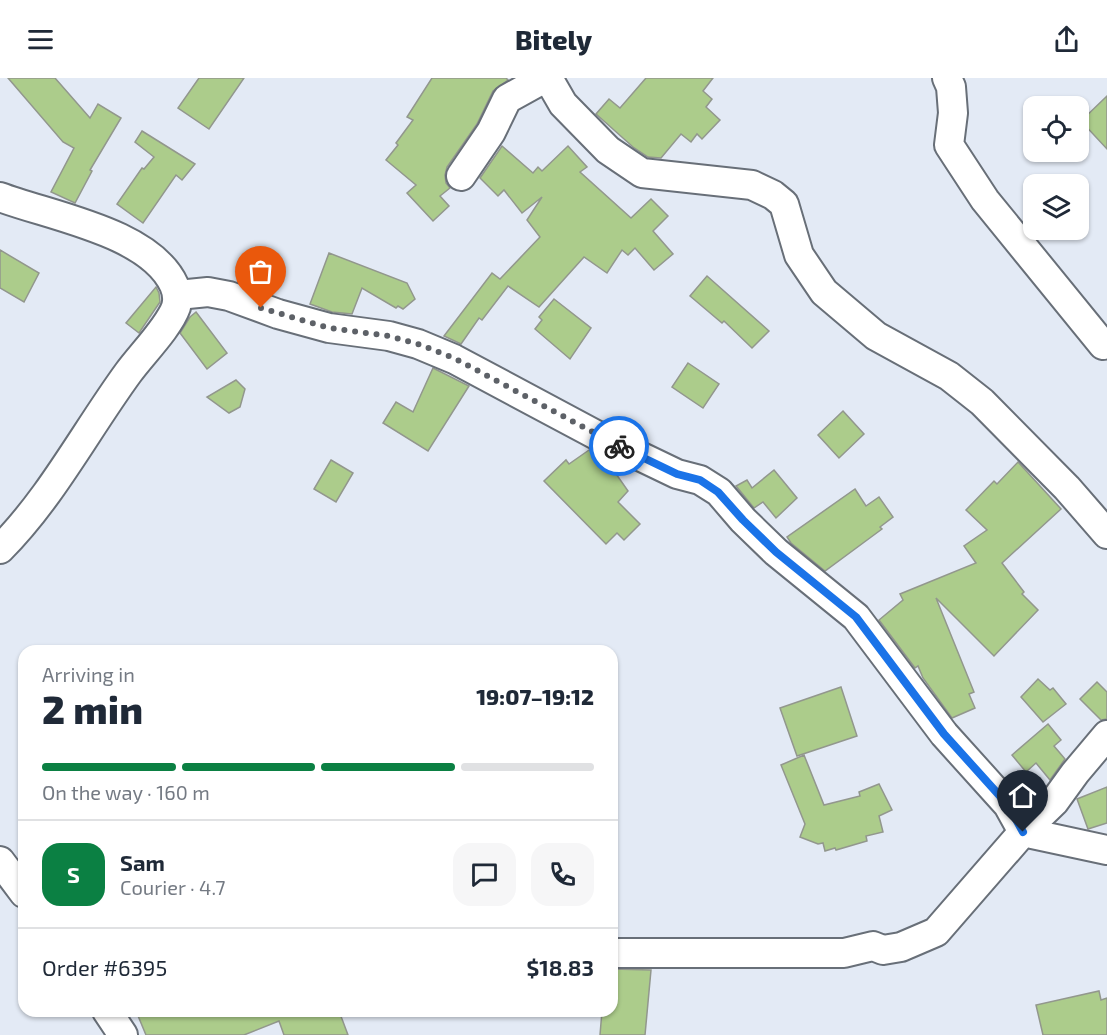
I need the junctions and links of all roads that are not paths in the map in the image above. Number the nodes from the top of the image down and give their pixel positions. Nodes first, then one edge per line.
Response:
1 (546, 78) edge
2 (947, 78) edge
3 (460, 176) dead end
4 (0, 197) edge
5 (177, 295) junction
6 (1106, 352) edge
7 (1107, 534) edge
8 (0, 549) edge
9 (1107, 735) edge
10 (1023, 832) junction
11 (1107, 850) edge
12 (0, 861) edge
13 (18, 885) edge
14 (618, 953) edge
15 (111, 1017) edge
16 (123, 1035) edge

1 - 3 street
1 - 7 street
2 - 6 street
4 - 5 street
5 - 8 street
5 - 10 street
9 - 10 street
10 - 11 street
10 - 14 street
12 - 13 street
15 - 16 street

